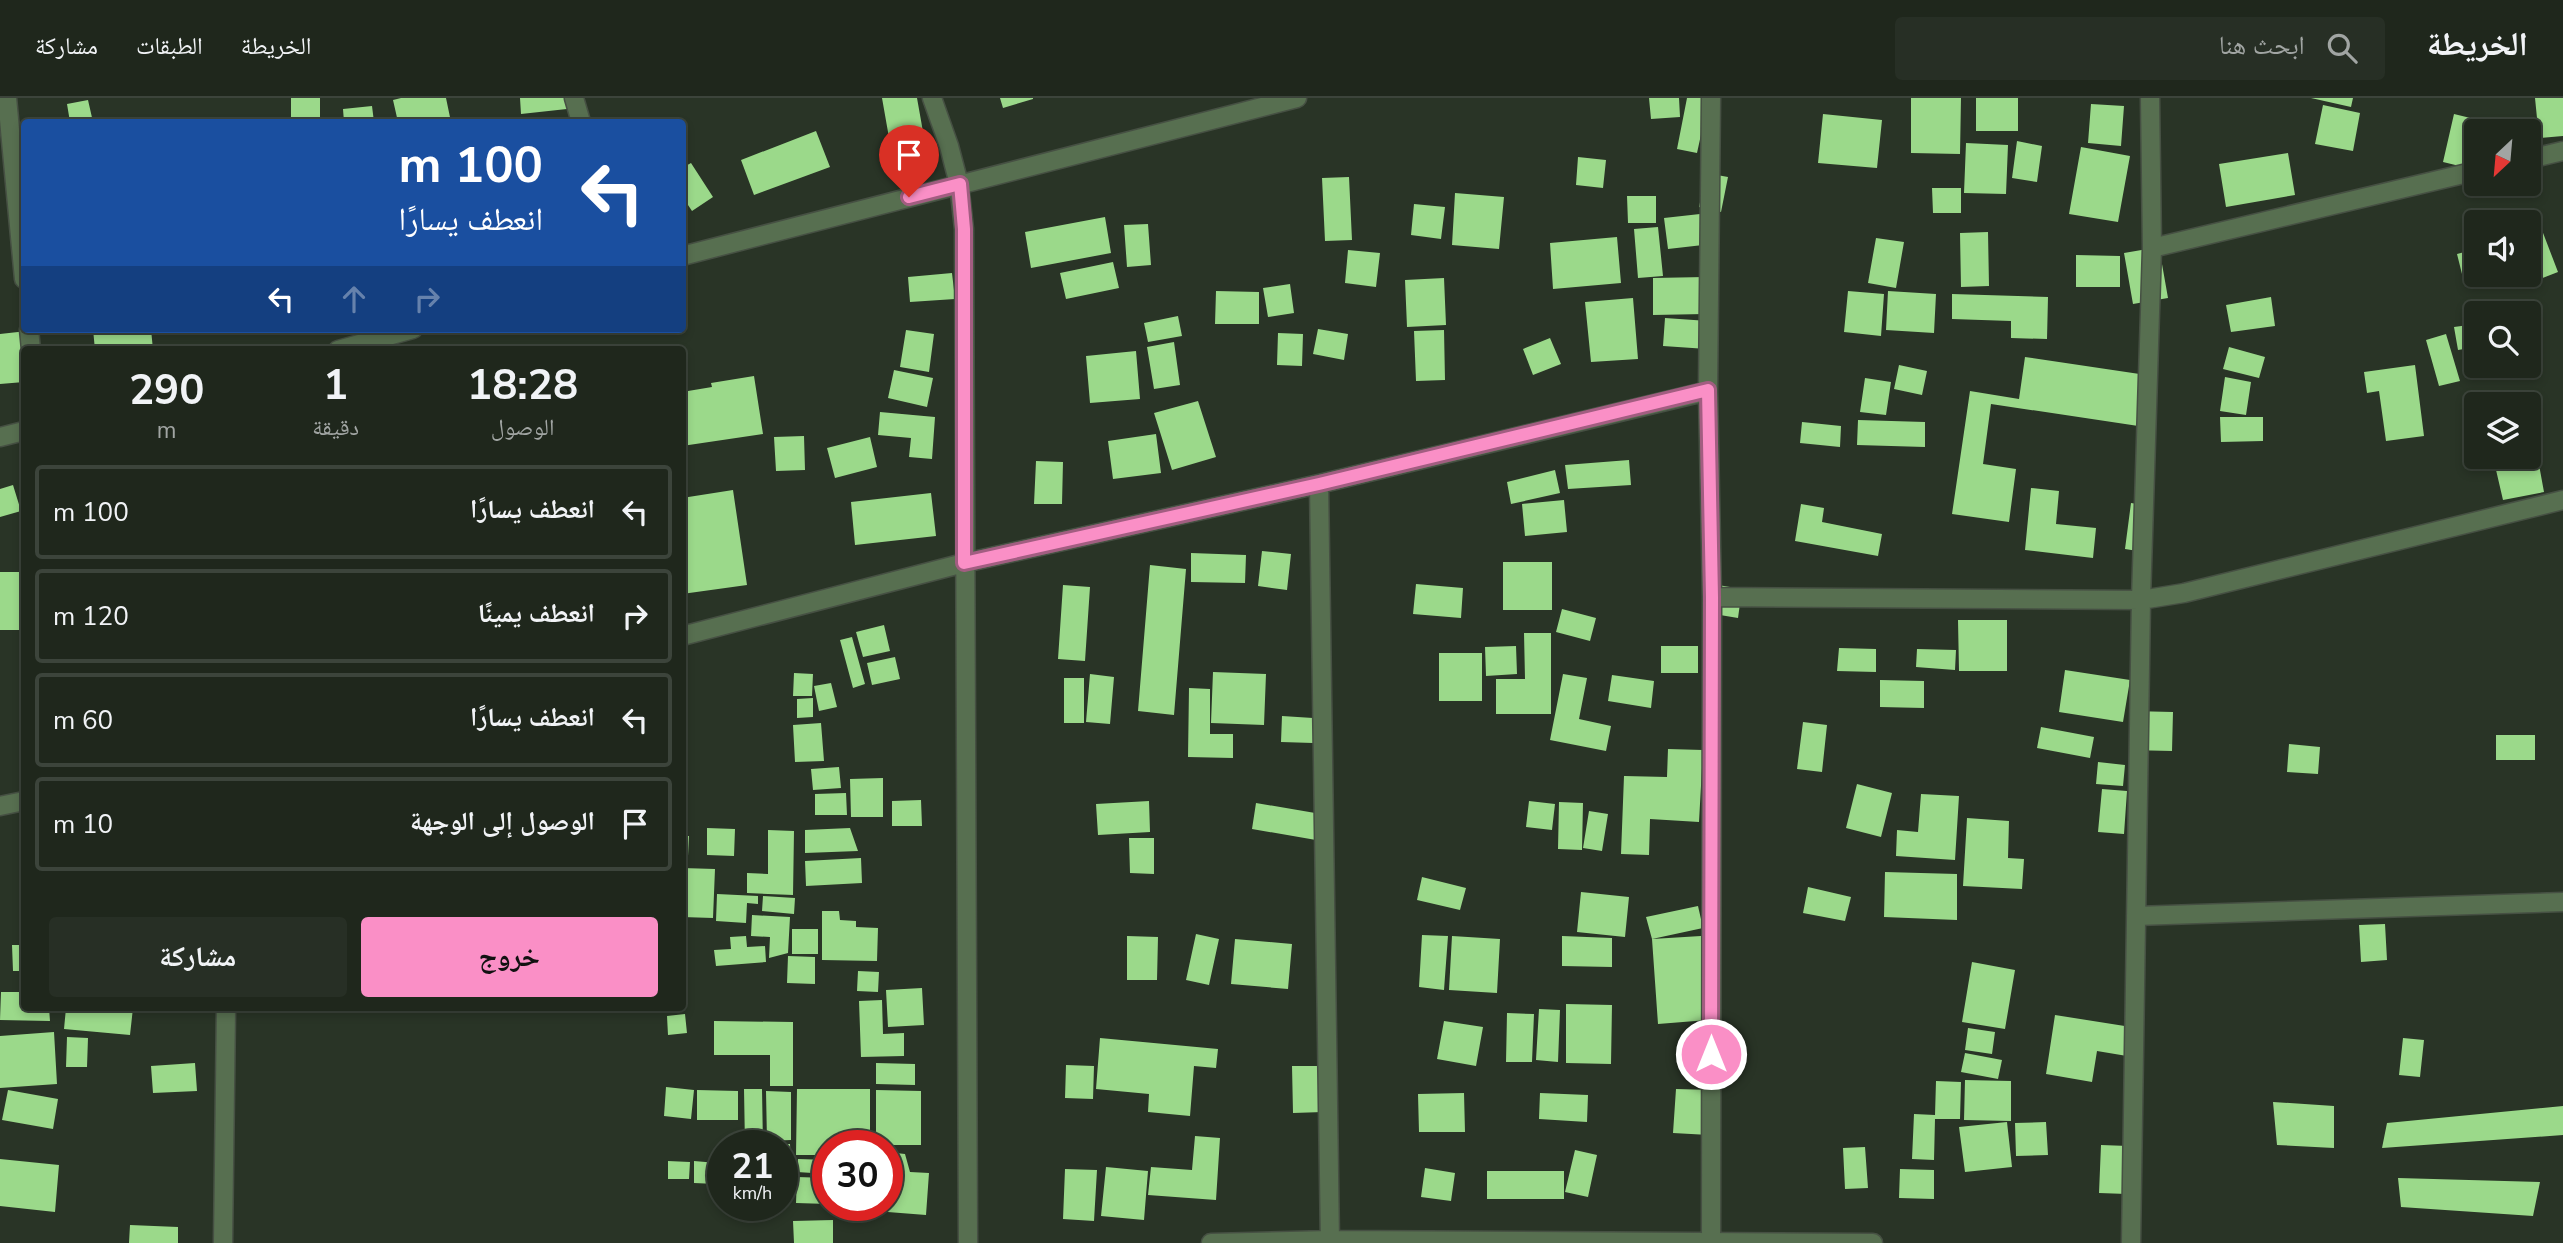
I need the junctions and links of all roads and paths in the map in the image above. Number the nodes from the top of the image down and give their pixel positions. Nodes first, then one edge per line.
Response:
1 (7, 98) edge
2 (574, 98) edge
3 (932, 98) edge
4 (1297, 98) edge
5 (1711, 98) edge
6 (2150, 98) edge
7 (580, 119) edge
8 (2563, 151) edge
9 (2541, 156) edge
10 (2464, 174) edge
11 (960, 184) junction
12 (21, 247) edge
13 (2152, 248) junction
14 (686, 255) edge
15 (400, 333) edge
16 (352, 346) edge
17 (1708, 390) junction
18 (21, 432) edge
19 (0, 437) edge
20 (1319, 484) junction
21 (2563, 500) edge
22 (964, 563) junction
23 (1712, 597) junction
24 (2141, 600) junction
25 (686, 635) edge
26 (21, 802) edge
27 (0, 806) edge
28 (2563, 902) edge
29 (2136, 916) junction
30 (226, 1011) edge
31 (1331, 1242) edge
32 (1711, 1242) edge
33 (223, 1243) edge
34 (968, 1243) edge
35 (1211, 1243) edge
36 (1873, 1243) edge
37 (2131, 1243) edge

1 - 12 street
2 - 7 street
3 - 11 street
4 - 11 street
5 - 17 street
6 - 13 street
8 - 9 street
10 - 13 street
11 - 14 street
11 - 22 street
13 - 24 street
15 - 16 street
17 - 20 street
17 - 23 street
18 - 19 street
20 - 22 street
20 - 31 street
21 - 24 street
22 - 25 street
22 - 34 street
23 - 24 street
23 - 32 street
24 - 29 street
26 - 27 street
28 - 29 street
29 - 37 street
30 - 33 street
31 - 32 street
31 - 35 street
32 - 36 street

